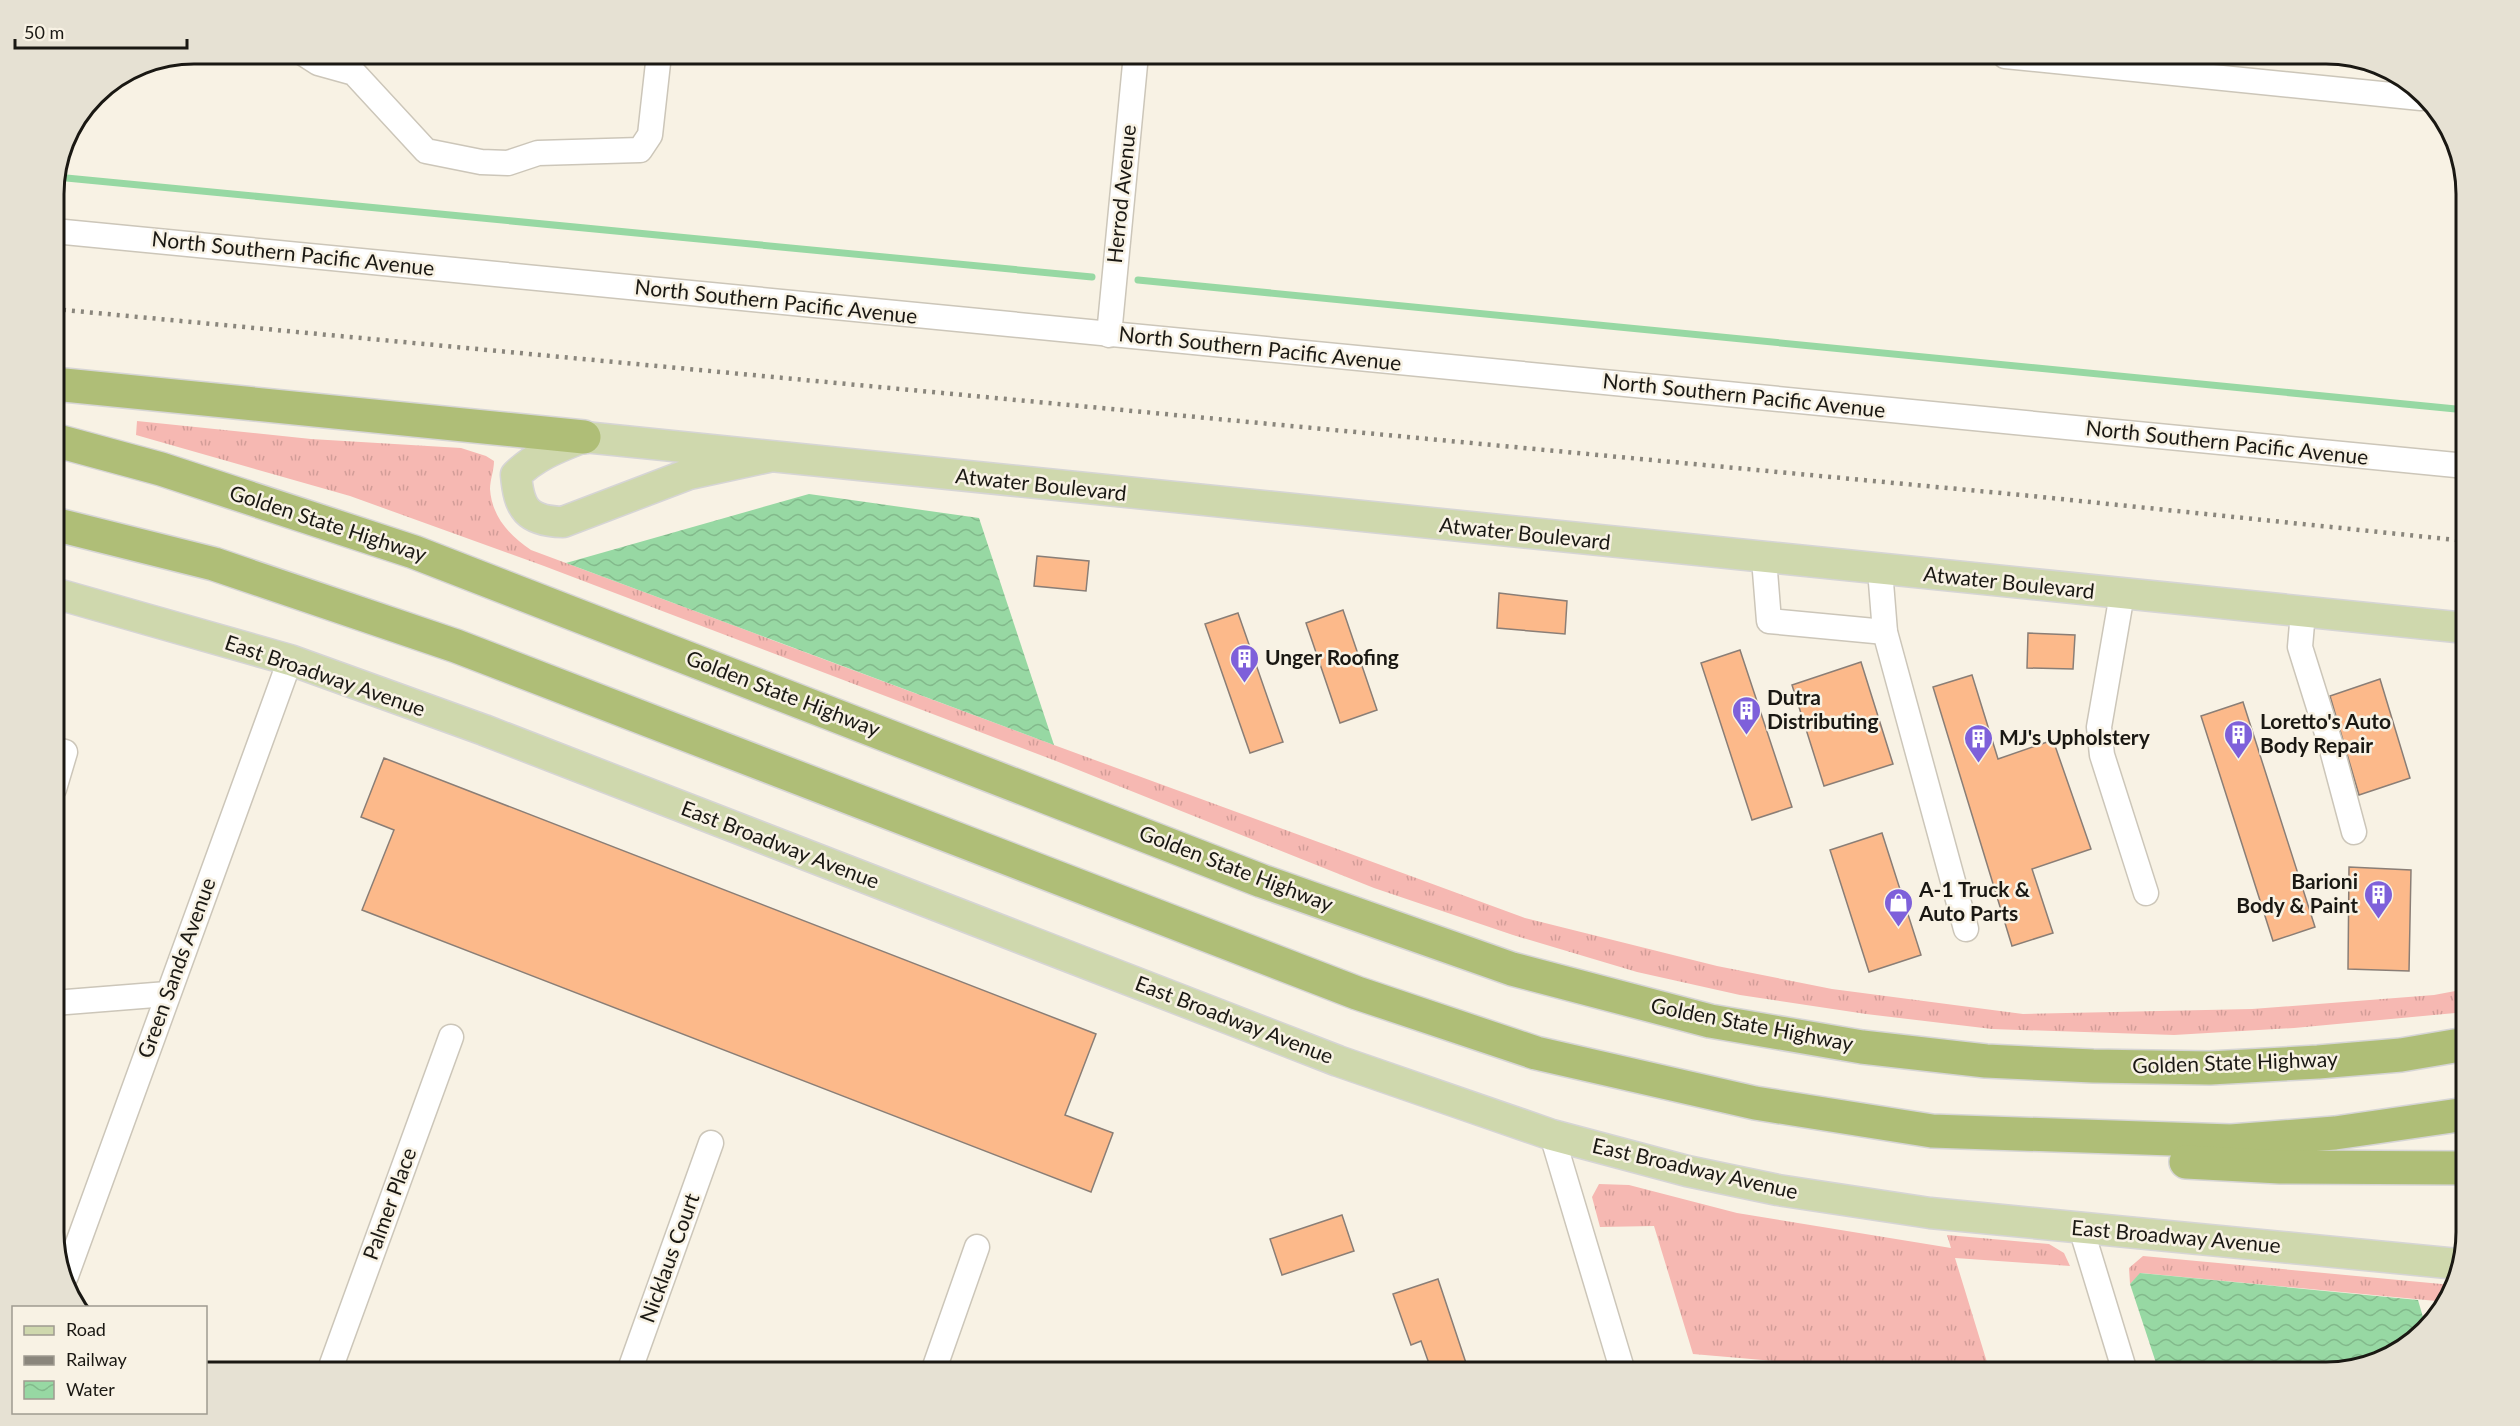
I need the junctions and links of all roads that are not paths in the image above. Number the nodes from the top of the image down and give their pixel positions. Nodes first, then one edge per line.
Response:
1 (2085, 64) edge
2 (326, 65) edge
3 (658, 65) edge
4 (1135, 65) edge
5 (2412, 97) edge
6 (65, 232) edge
7 (1108, 334) junction
8 (65, 385) edge
9 (584, 437) junction
10 (65, 444) edge
11 (768, 457) junction
12 (2455, 465) edge
13 (65, 527) edge
14 (1764, 559) junction
15 (1880, 570) junction
16 (2122, 594) junction
17 (65, 596) edge
18 (2303, 612) junction
19 (2455, 627) edge
20 (1885, 632) junction
21 (290, 660) junction
22 (2354, 832) dead end
23 (2145, 893) dead end
24 (1966, 929) dead end
25 (167, 994) junction
26 (65, 1002) edge
27 (451, 1037) dead end
28 (2456, 1046) edge
29 (2456, 1116) edge
30 (1932, 1131) junction
31 (1552, 1136) junction
32 (711, 1143) dead end
33 (2456, 1168) edge
34 (2081, 1228) junction
35 (977, 1247) dead end
36 (2451, 1263) edge
37 (69, 1267) edge
38 (333, 1362) edge
39 (634, 1362) edge
40 (937, 1362) edge
41 (1620, 1362) edge
42 (2122, 1362) edge

1 - 5 street
2 - 3 street
4 - 7 street, Herrod Avenue
6 - 7 street, North Southern Pacific Avenue
7 - 12 street, North Southern Pacific Avenue
8 - 9 highway
9 - 11 main road, Atwater Boulevard
9 - 11 main road
10 - 28 highway, Golden State Highway
11 - 14 main road, Atwater Boulevard
13 - 30 highway
14 - 15 main road, Atwater Boulevard
14 - 20 street
15 - 16 main road, Atwater Boulevard
15 - 20 street
16 - 18 main road, Atwater Boulevard
16 - 23 street
17 - 21 main road, East Broadway Avenue
18 - 19 main road, Atwater Boulevard
18 - 22 street
20 - 24 street
21 - 25 street, Green Sands Avenue
21 - 31 main road, East Broadway Avenue
25 - 26 street
25 - 37 street, Green Sands Avenue
27 - 38 street, Palmer Place
29 - 30 highway
30 - 33 highway
31 - 34 main road, East Broadway Avenue
31 - 41 street
32 - 39 street, Nicklaus Court
34 - 36 main road, East Broadway Avenue
34 - 42 street
35 - 40 street

